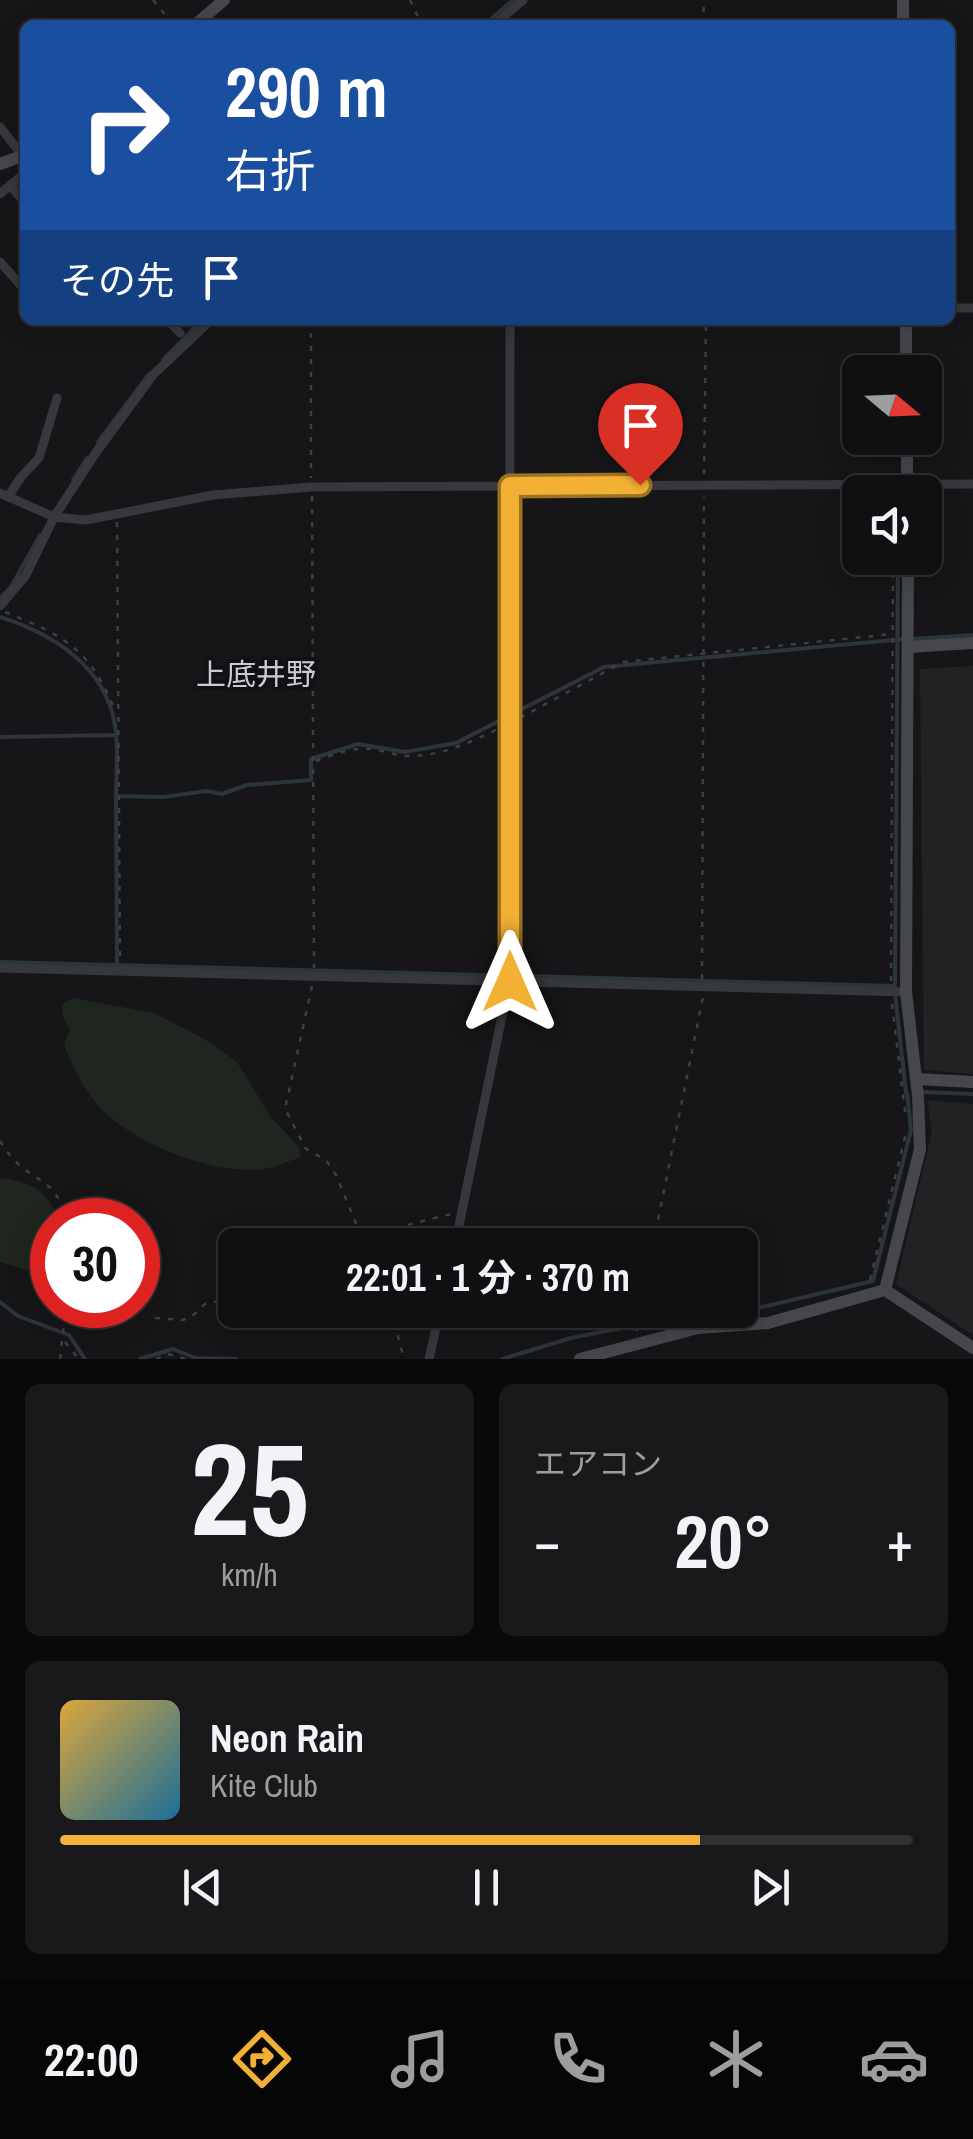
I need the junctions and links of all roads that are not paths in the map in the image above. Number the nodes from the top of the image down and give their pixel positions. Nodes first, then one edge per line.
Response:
1 (224, 0) edge
2 (523, 0) edge
3 (201, 20) edge
4 (502, 20) edge
5 (0, 127) edge
6 (20, 150) edge
7 (20, 177) edge
8 (10, 185) junction
9 (0, 194) edge
10 (20, 197) edge
11 (0, 262) edge
12 (20, 284) edge
13 (172, 325) edge
14 (206, 325) edge
15 (510, 325) edge
16 (906, 325) edge
17 (180, 334) dead end
18 (906, 355) edge
19 (57, 398) dead end
20 (973, 484) edge
21 (510, 486) junction
22 (942, 486) edge
23 (842, 487) edge
24 (4, 495) edge
25 (54, 518) junction
26 (908, 575) edge
27 (0, 608) edge
28 (973, 643) edge
29 (908, 647) junction
30 (0, 968) edge
31 (510, 982) junction
32 (906, 992) junction
33 (917, 1079) junction
34 (973, 1082) edge
35 (459, 1228) edge
36 (885, 1290) junction
37 (436, 1328) edge
38 (973, 1348) edge
39 (429, 1359) edge
40 (580, 1359) edge

1 - 3 street
2 - 4 street
5 - 6 street
7 - 8 street
8 - 9 street
8 - 10 street
11 - 12 street
13 - 17 street
14 - 25 street
15 - 21 street
16 - 18 street
19 - 24 street
20 - 22 street
21 - 23 street
21 - 25 street
21 - 31 street
24 - 25 street
25 - 27 street
26 - 29 street
28 - 29 street
29 - 32 street
30 - 31 street
31 - 32 street
31 - 35 street
32 - 33 street
33 - 34 street
33 - 36 street
36 - 38 street
36 - 40 street
37 - 39 street

